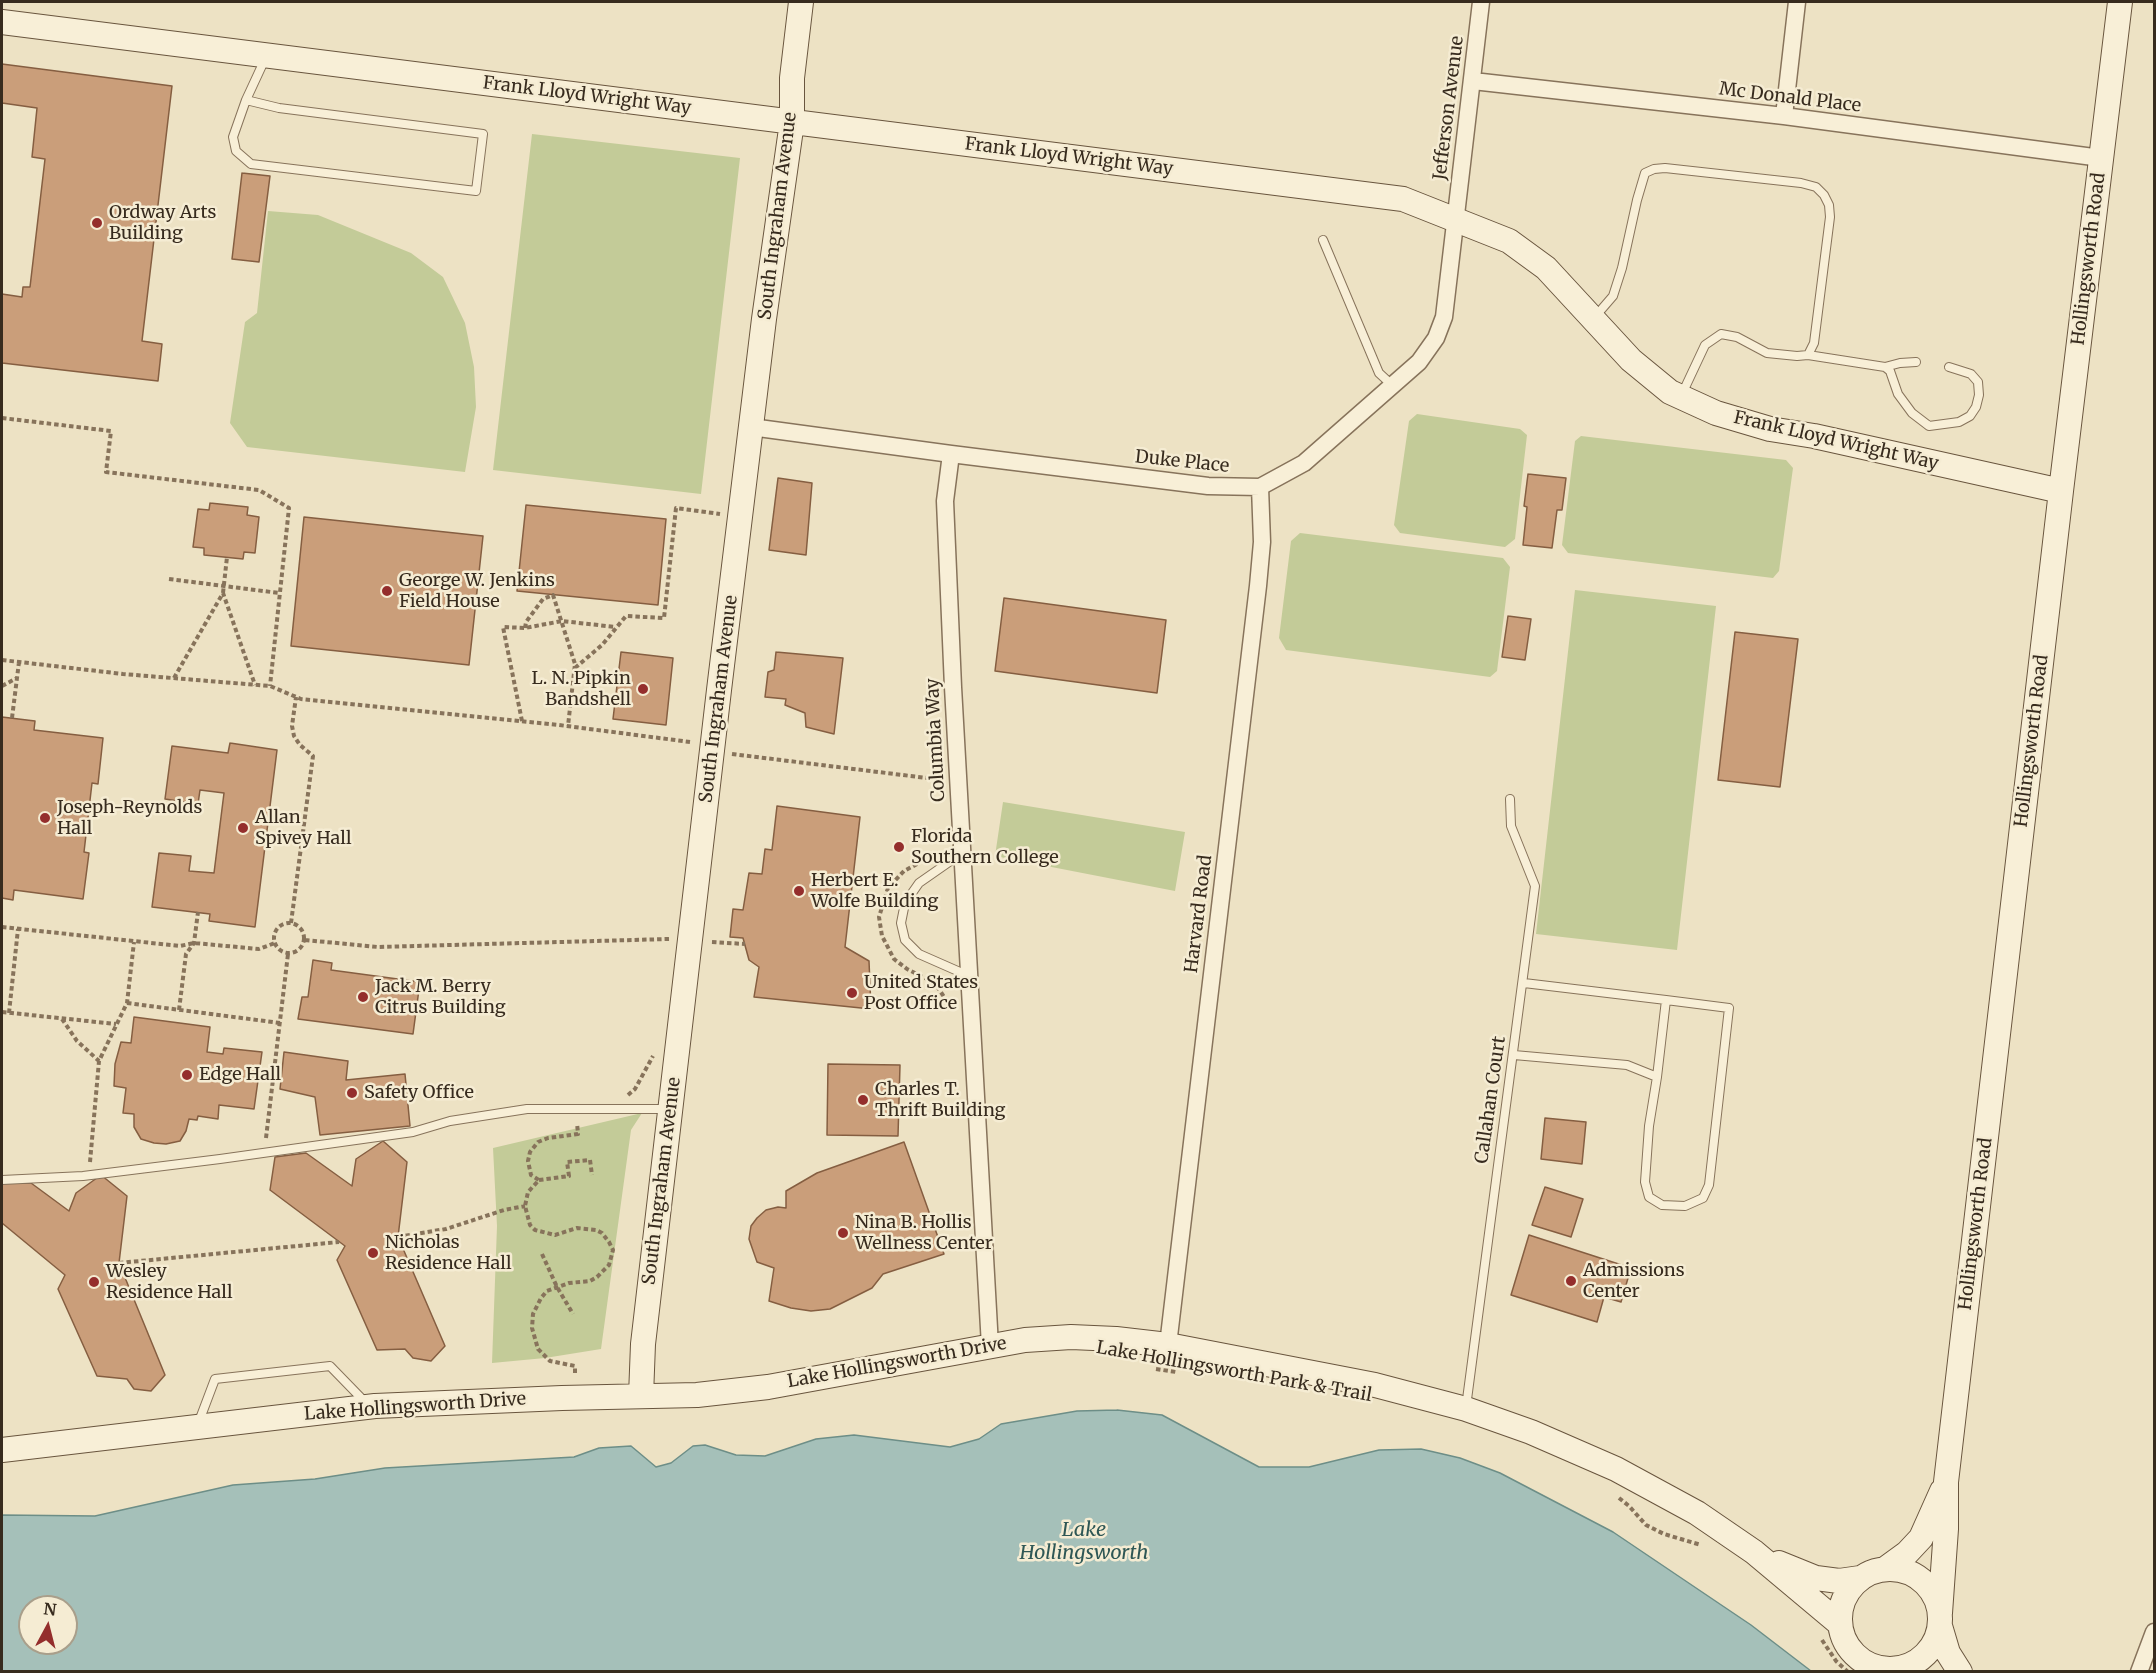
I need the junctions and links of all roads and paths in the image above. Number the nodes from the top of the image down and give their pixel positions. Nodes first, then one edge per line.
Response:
1 (801, 2) edge
2 (1481, 2) edge
3 (1797, 2) edge
4 (2120, 2) edge
5 (2, 22) edge
6 (266, 56) junction
7 (1473, 81) junction
8 (246, 100) junction
9 (1784, 116) junction
10 (792, 122) junction
11 (2101, 158) junction
12 (1456, 220) junction
13 (1323, 240) dead end
14 (1593, 319) junction
15 (1808, 355) junction
16 (1916, 362) dead end
17 (1885, 367) junction
18 (1949, 368) dead end
19 (1392, 385) junction
20 (1681, 397) junction
21 (2, 418) edge
22 (751, 427) junction
23 (951, 454) junction
24 (1260, 487) junction
25 (2061, 492) junction
26 (722, 514) dead end
27 (227, 557) dead end
28 (169, 579) dead end
29 (224, 586) junction
30 (223, 593) junction
31 (279, 593) junction
32 (562, 621) junction
33 (615, 627) junction
34 (525, 628) junction
35 (2, 660) edge
36 (19, 662) junction
37 (575, 668) junction
38 (17, 677) junction
39 (174, 678) junction
40 (255, 685) junction
41 (2, 686) edge
42 (270, 686) junction
43 (296, 697) junction
44 (12, 718) dead end
45 (522, 721) junction
46 (568, 726) junction
47 (693, 743) dead end
48 (729, 754) dead end
49 (935, 779) dead end
50 (1510, 799) dead end
51 (962, 853) junction
52 (198, 912) dead end
53 (291, 923) junction
54 (2, 927) edge
55 (18, 929) junction
56 (670, 939) dead end
57 (305, 940) junction
58 (708, 941) dead end
59 (134, 942) junction
60 (275, 943) junction
61 (194, 944) junction
62 (745, 944) dead end
63 (288, 954) junction
64 (969, 976) junction
65 (1524, 983) junction
66 (1666, 1000) junction
67 (127, 1003) junction
68 (179, 1010) junction
69 (2, 1012) edge
70 (9, 1013) junction
71 (61, 1018) junction
72 (280, 1023) junction
73 (116, 1024) junction
74 (655, 1052) dead end
75 (1514, 1055) junction
76 (99, 1061) junction
77 (1657, 1077) junction
78 (620, 1098) dead end
79 (576, 1109) junction
80 (670, 1109) junction
81 (265, 1153) junction
82 (89, 1175) junction
83 (592, 1175) dead end
84 (2, 1180) edge
85 (539, 1180) junction
86 (525, 1206) junction
87 (398, 1237) dead end
88 (339, 1242) dead end
89 (542, 1254) dead end
90 (119, 1263) dead end
91 (557, 1287) junction
92 (573, 1314) dead end
93 (1168, 1345) junction
94 (990, 1346) junction
95 (1148, 1367) dead end
96 (575, 1373) dead end
97 (1180, 1373) dead end
98 (641, 1396) junction
99 (370, 1407) junction
100 (1466, 1409) junction
101 (197, 1427) junction
102 (2, 1450) edge
103 (1946, 1482) junction
104 (1613, 1494) dead end
105 (1705, 1546) dead end
106 (1754, 1552) junction
107 (1885, 1569) junction
108 (1860, 1578) junction
109 (1940, 1620) junction
110 (1840, 1624) junction
111 (1817, 1632) dead end
112 (2154, 1632) edge
113 (1899, 1670) edge
114 (1848, 1671) edge
115 (1960, 1671) edge
116 (2139, 1671) edge

1 - 10 street, South Ingraham Avenue
2 - 7 street, Jefferson Avenue
3 - 9 street
4 - 11 street, Hollingsworth Road
5 - 6 street, Frank Lloyd Wright Way
6 - 8 lane
6 - 10 street, Frank Lloyd Wright Way
7 - 9 street, Mc Donald Place
7 - 12 street, Jefferson Avenue
8 - 8 lane
9 - 11 street, Mc Donald Place
10 - 12 street, Frank Lloyd Wright Way
10 - 22 street, South Ingraham Avenue
11 - 25 street, Hollingsworth Road
12 - 14 street, Frank Lloyd Wright Way
12 - 19 street, Duke Place
13 - 19 lane
14 - 15 lane
14 - 20 street, Frank Lloyd Wright Way
15 - 17 lane
15 - 20 lane
16 - 17 lane
17 - 18 lane
19 - 24 street, Duke Place
20 - 25 street, Frank Lloyd Wright Way
21 - 31 path
22 - 23 street, Duke Place
22 - 80 street, South Ingraham Avenue
23 - 24 street, Duke Place
23 - 51 street, Columbia Way
24 - 93 street, Harvard Road
25 - 103 street, Hollingsworth Road
26 - 33 path
27 - 29 path
28 - 29 path
29 - 30 path
29 - 31 path
30 - 39 path
30 - 40 path
31 - 42 path
32 - 33 path
32 - 34 path
32 - 34 path
32 - 37 path
33 - 37 path
34 - 45 path
35 - 36 path
36 - 38 path
36 - 39 path
37 - 46 path
38 - 41 path
38 - 44 path
39 - 40 path
40 - 42 path
42 - 43 path
43 - 45 path
43 - 53 path
45 - 46 path
46 - 47 path
48 - 49 path
50 - 65 lane, Callahan Court
51 - 64 street, Columbia Way
51 - 64 lane
52 - 61 path
53 - 57 path
53 - 60 path
54 - 55 path
55 - 59 path
55 - 70 path
56 - 57 path
57 - 63 path
58 - 62 path
59 - 61 path
59 - 67 path
60 - 61 path
60 - 63 path
61 - 68 path
63 - 72 path
64 - 94 street, Columbia Way
65 - 66 lane
65 - 75 lane, Callahan Court
66 - 77 lane
66 - 77 lane
67 - 68 path
67 - 73 path
68 - 72 path
69 - 70 path
70 - 71 path
71 - 73 path
71 - 76 path
72 - 81 path
73 - 76 path
74 - 78 path
75 - 77 lane
75 - 100 lane, Callahan Court
76 - 82 path
79 - 80 lane
79 - 81 lane
79 - 85 path
80 - 98 street, South Ingraham Avenue
81 - 82 lane
82 - 84 lane
83 - 85 path
85 - 86 path
86 - 87 path
86 - 91 path
88 - 90 path
89 - 91 path
91 - 92 path
91 - 96 path
93 - 94 street, Lake Hollingsworth Drive
93 - 100 street, Lake Hollingsworth Drive
94 - 98 street, Lake Hollingsworth Drive
95 - 97 path, Lake Hollingsworth Park & Trail
98 - 99 street, Lake Hollingsworth Drive
99 - 101 street, Lake Hollingsworth Drive
99 - 101 lane
100 - 106 street, Lake Hollingsworth Drive
101 - 102 street, Lake Hollingsworth Drive
103 - 107 street, Hollingsworth Road
103 - 109 street, Hollingsworth Road
104 - 105 path
106 - 108 street, Lake Hollingsworth Drive
106 - 110 street, Lake Hollingsworth Drive
107 - 108 street
107 - 109 street
108 - 110 street
109 - 113 street
109 - 115 street
110 - 113 street
111 - 114 path
112 - 116 street

